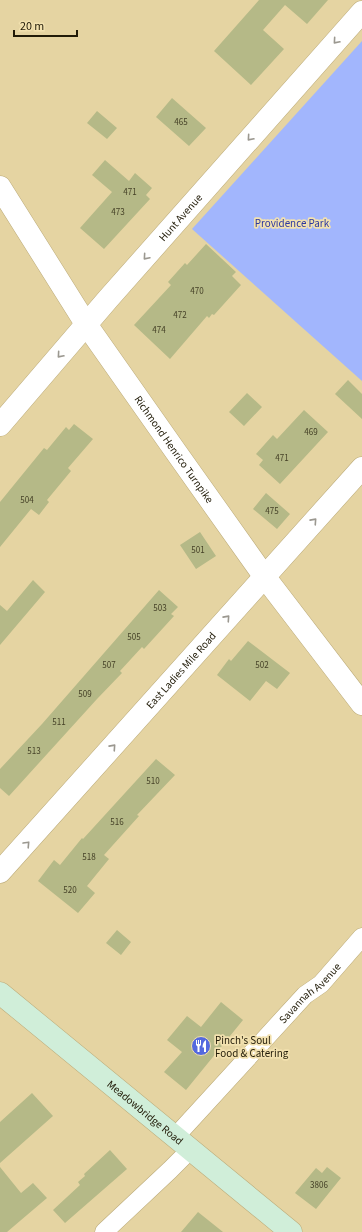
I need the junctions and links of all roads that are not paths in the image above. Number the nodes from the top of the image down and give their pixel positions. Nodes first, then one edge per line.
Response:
1 (362, 12) edge
2 (0, 186) edge
3 (86, 324) junction
4 (0, 425) edge
5 (362, 468) edge
6 (264, 576) junction
7 (362, 704) edge
8 (0, 872) edge
9 (362, 937) edge
10 (0, 993) edge
11 (183, 1143) junction
12 (104, 1232) edge
13 (291, 1232) edge

1 -> 3 street, Hunt Avenue
2 - 3 street, Richmond Henrico Turnpike
3 -> 4 street, Hunt Avenue
3 - 6 street, Richmond Henrico Turnpike
6 -> 5 street, East Ladies Mile Road
6 - 7 street, Richmond Henrico Turnpike
8 -> 6 street, East Ladies Mile Road
9 - 11 street, Savannah Avenue
10 - 11 main road, Meadowbridge Road
11 - 12 street, Savannah Avenue
11 - 13 main road, Meadowbridge Road

